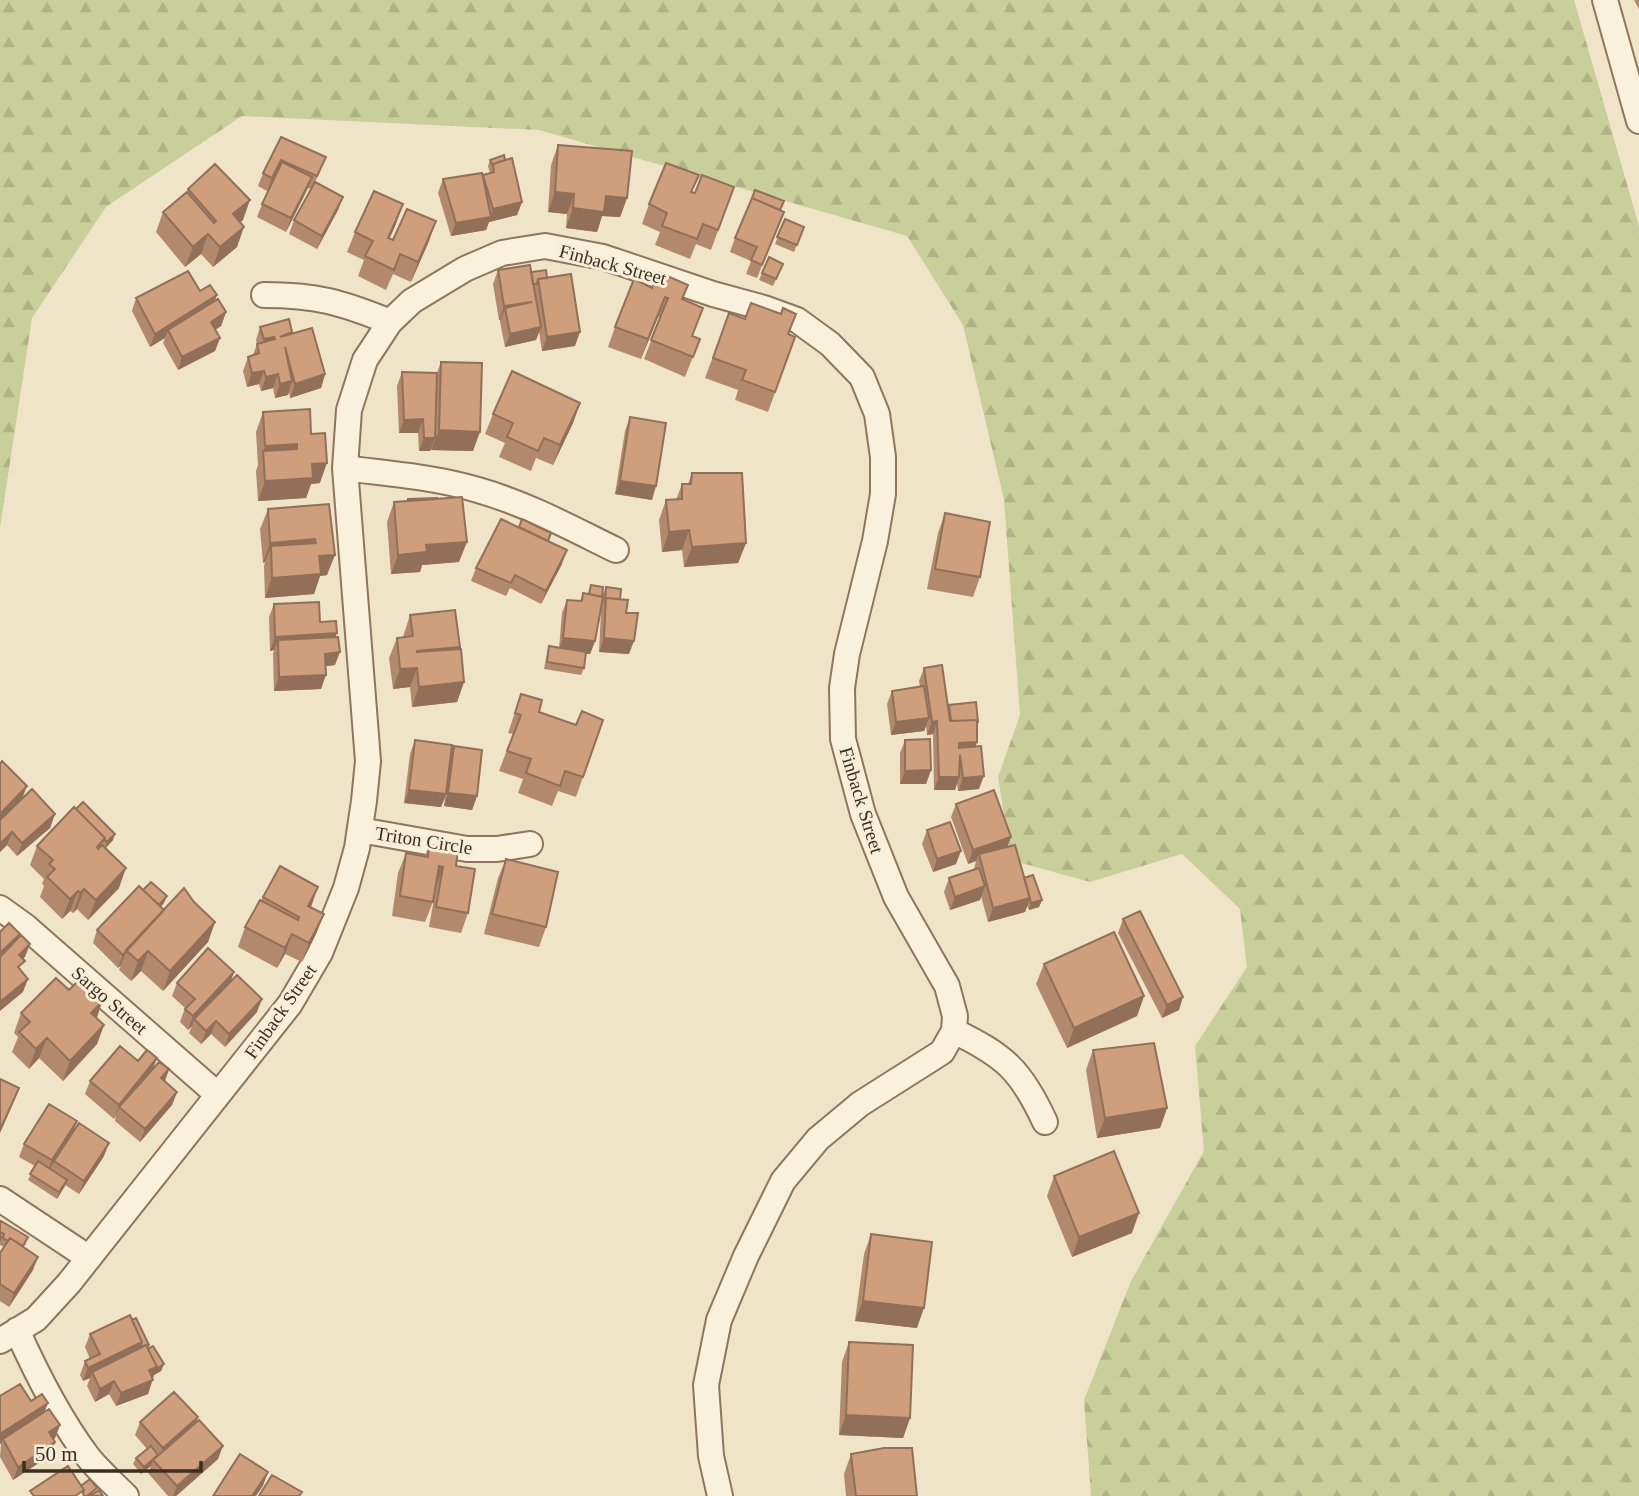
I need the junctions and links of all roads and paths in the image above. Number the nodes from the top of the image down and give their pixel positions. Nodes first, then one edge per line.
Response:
1 (1605, 0) edge
2 (1639, 121) edge
3 (264, 295) dead end
4 (390, 322) junction
5 (345, 468) junction
6 (616, 550) dead end
7 (360, 830) junction
8 (530, 844) dead end
9 (0, 908) edge
10 (954, 1031) junction
11 (218, 1096) junction
12 (1045, 1122) dead end
13 (0, 1199) edge
14 (89, 1258) junction
15 (8, 1336) edge
16 (126, 1496) edge
17 (720, 1496) edge

1 - 2 street
3 - 4 street
4 - 5 street, Finback Street
4 - 10 street, Finback Street
5 - 6 street
5 - 7 street, Finback Street
7 - 8 street, Triton Circle
7 - 11 street, Finback Street
9 - 11 street, Sargo Street
10 - 12 street
10 - 17 street
11 - 14 street, Finback Street
13 - 14 street
14 - 15 street, Finback Street
15 - 16 street

